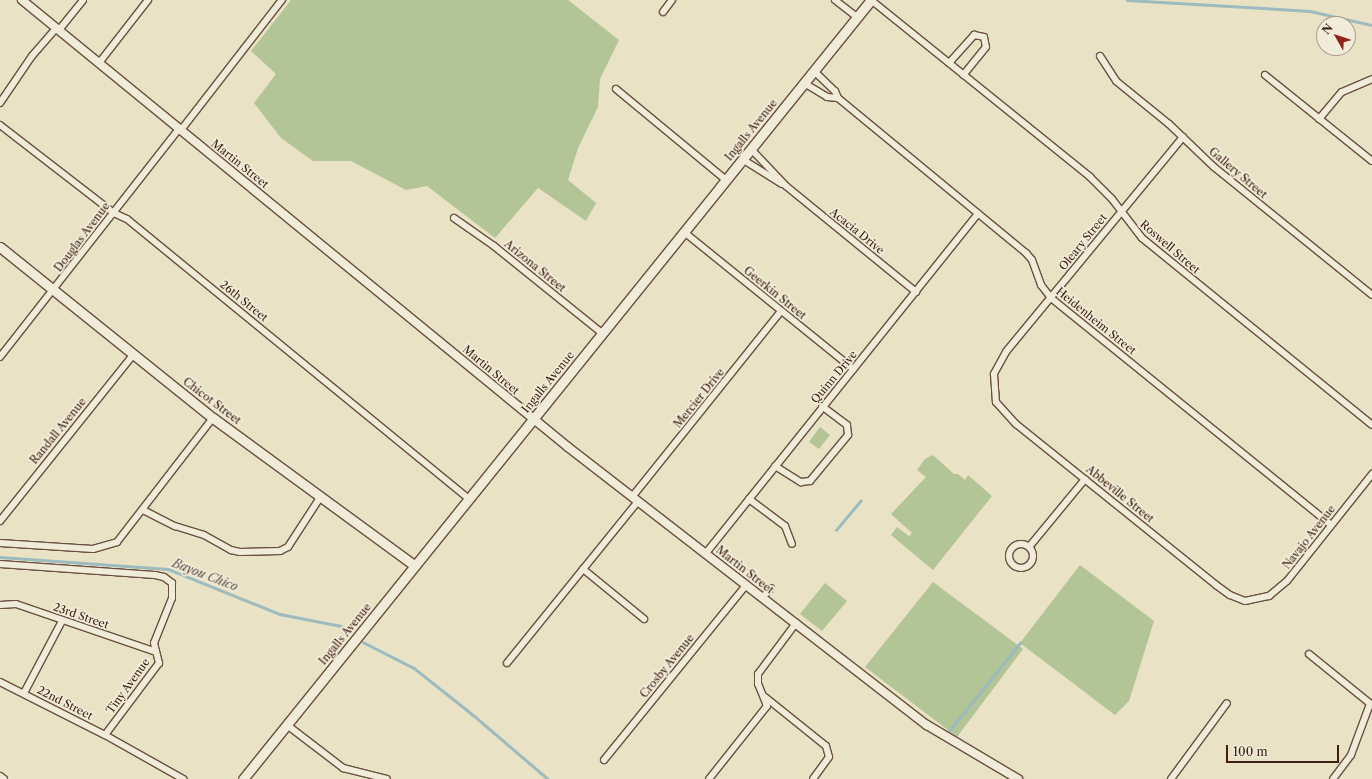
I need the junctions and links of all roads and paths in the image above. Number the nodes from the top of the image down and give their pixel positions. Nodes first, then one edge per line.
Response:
1 (22, 0) edge
2 (83, 0) edge
3 (148, 0) edge
4 (282, 0) edge
5 (672, 0) edge
6 (835, 0) edge
7 (871, 0) edge
8 (662, 12) dead end
9 (857, 17) junction
10 (58, 29) junction
11 (1100, 56) dead end
12 (99, 63) junction
13 (949, 63) junction
14 (814, 71) junction
15 (963, 75) junction
16 (1265, 75) dead end
17 (1372, 79) edge
18 (804, 83) junction
19 (616, 89) dead end
20 (838, 98) junction
21 (0, 103) edge
22 (1319, 119) junction
23 (0, 125) edge
24 (180, 129) junction
25 (1183, 137) junction
26 (751, 149) junction
27 (742, 159) junction
28 (1372, 161) edge
29 (726, 180) junction
30 (786, 186) junction
31 (1121, 211) junction
32 (114, 212) junction
33 (978, 214) junction
34 (454, 218) dead end
35 (684, 232) junction
36 (0, 247) edge
37 (54, 291) junction
38 (916, 292) junction
39 (1372, 295) edge
40 (1050, 298) junction
41 (781, 311) junction
42 (602, 333) junction
43 (133, 355) junction
44 (0, 357) edge
45 (853, 369) junction
46 (993, 385) joint
47 (822, 406) junction
48 (213, 418) junction
49 (533, 420) junction
50 (1372, 425) edge
51 (775, 466) junction
52 (1372, 474) edge
53 (1085, 478) junction
54 (321, 496) junction
55 (635, 499) junction
56 (749, 499) junction
57 (469, 500) junction
58 (143, 510) junction
59 (0, 521) edge
60 (1331, 525) junction
61 (0, 543) edge
62 (792, 544) dead end
63 (1029, 547) junction
64 (706, 553) junction
65 (0, 564) edge
66 (415, 566) junction
67 (583, 569) junction
68 (746, 584) junction
69 (771, 588) dead end
70 (763, 598) junction
71 (1253, 601) joint
72 (0, 605) edge
73 (644, 619) dead end
74 (62, 621) junction
75 (796, 623) junction
76 (156, 652) junction
77 (1309, 654) dead end
78 (507, 663) dead end
79 (0, 682) edge
80 (24, 693) junction
81 (1227, 703) dead end
82 (770, 705) junction
83 (1371, 705) edge
84 (287, 726) junction
85 (105, 735) junction
86 (604, 760) dead end
87 (0, 776) edge
88 (4, 779) edge
89 (183, 779) edge
90 (243, 779) edge
91 (388, 779) edge
92 (709, 779) edge
93 (813, 779) edge
94 (1018, 779) edge
95 (1171, 779) edge
96 (1334, 779) edge

1 - 10 street, Martin Street
2 - 10 street
3 - 12 street
4 - 24 street, Douglas Avenue
5 - 8 street
6 - 9 street
7 - 9 main road, Ingalls Avenue
7 - 13 street, Roswell Street
9 - 14 main road, Ingalls Avenue
10 - 12 street, Martin Street
10 - 21 street
11 - 25 street, Gallery Street
12 - 24 street, Martin Street
13 - 15 street, Roswell Street
13 - 15 street
14 - 18 main road, Ingalls Avenue
14 - 20 street, Heidenheim Street
15 - 31 street, Roswell Street
16 - 22 street
17 - 22 street
18 - 20 street
18 - 26 main road, Ingalls Avenue
19 - 29 street
20 - 33 street, Heidenheim Street
22 - 28 street
23 - 32 street, 26th Street
24 - 32 street, Douglas Avenue
24 - 49 street, Martin Street
25 - 31 street, Oleary Street
25 - 39 street, Gallery Street
26 - 27 main road, Ingalls Avenue
26 - 30 street, Acacia Drive
27 - 29 main road, Ingalls Avenue
27 - 30 street, Acacia Drive
29 - 35 main road, Ingalls Avenue
30 - 38 street, Acacia Drive
31 - 40 street, Oleary Street
31 - 50 street, Roswell Street
32 - 37 street, Douglas Avenue
32 - 57 street, 26th Street
33 - 38 street, Quinn Drive
33 - 40 street, Heidenheim Street
34 - 42 street, Arizona Street
35 - 41 street, Geerkin Street
35 - 42 main road, Ingalls Avenue
36 - 37 main road, Chicot Street
37 - 43 main road, Chicot Street
37 - 44 street, Douglas Avenue
38 - 45 street, Quinn Drive
40 - 46 street, Oleary Street
40 - 60 street, Heidenheim Street
41 - 45 street, Geerkin Street
41 - 55 street, Mercier Drive
42 - 49 main road, Ingalls Avenue
43 - 48 main road, Chicot Street
43 - 59 street, Randall Avenue
45 - 47 street, Quinn Drive
46 - 53 street, Abbeville Street
47 - 51 street, Quinn Drive
47 - 51 street
48 - 54 main road, Chicot Street
48 - 58 street
49 - 55 street, Martin Street
49 - 57 main road, Ingalls Avenue
51 - 56 street, Quinn Drive
52 - 60 street, Navajo Avenue
53 - 63 street
53 - 71 street, Abbeville Street
54 - 58 street
54 - 66 main road, Chicot Street
55 - 64 street, Martin Street
55 - 67 street, Mercier Drive
56 - 62 street
56 - 64 street, Quinn Drive
57 - 66 main road, Ingalls Avenue
58 - 61 street
60 - 71 street, Navajo Avenue
63 - 63 street
64 - 68 street, Martin Street
65 - 76 street, Tiny Avenue
66 - 84 main road, Ingalls Avenue
67 - 73 street
67 - 78 street, Mercier Drive
68 - 70 street, Martin Street
68 - 86 street, Crosby Avenue
69 - 70 street
70 - 75 street, Martin Street
72 - 74 street, 23rd Street
74 - 76 street, 23rd Street
74 - 80 street
75 - 82 street
75 - 94 street, Martin Street
76 - 85 street, Tiny Avenue
77 - 83 street
79 - 80 street, 22nd Street
80 - 85 street, 22nd Street
81 - 95 street
82 - 92 street
82 - 93 street
83 - 96 street
84 - 90 main road, Ingalls Avenue
84 - 91 street
85 - 89 street, 22nd Street
87 - 88 street

